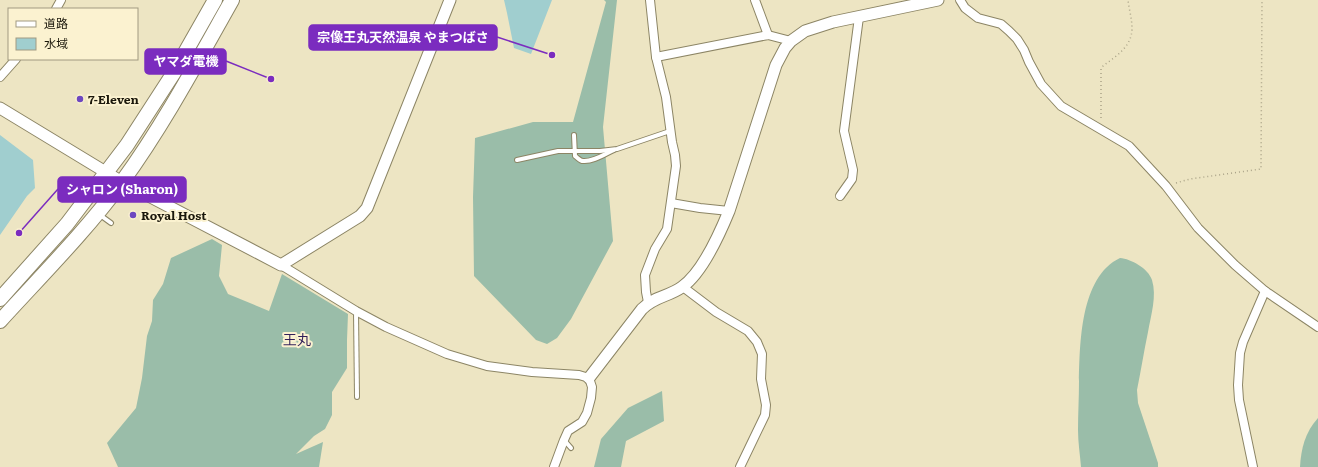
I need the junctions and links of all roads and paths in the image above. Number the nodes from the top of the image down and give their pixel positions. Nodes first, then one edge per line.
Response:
1 (216, 0) edge
2 (232, 0) edge
3 (450, 0) edge
4 (650, 0) edge
5 (755, 0) edge
6 (938, 0) edge
7 (960, 0) edge
8 (1128, 0) edge
9 (1262, 0) edge
10 (859, 17) junction
11 (768, 35) junction
12 (791, 41) junction
13 (656, 57) junction
14 (15, 60) edge
15 (0, 77) edge
16 (0, 108) edge
17 (1100, 128) junction
18 (670, 131) junction
19 (574, 135) dead end
20 (617, 149) junction
21 (575, 151) junction
22 (517, 160) dead end
23 (107, 173) junction
24 (122, 182) junction
25 (1166, 186) junction
26 (840, 196) dead end
27 (671, 203) junction
28 (729, 211) junction
29 (97, 213) junction
30 (111, 223) dead end
31 (281, 265) junction
32 (683, 287) junction
33 (1265, 291) junction
34 (0, 299) edge
35 (648, 302) junction
36 (356, 311) junction
37 (0, 320) edge
38 (1318, 327) edge
39 (589, 378) junction
40 (357, 397) dead end
41 (564, 440) junction
42 (571, 448) dead end
43 (554, 467) edge
44 (740, 467) edge
45 (1253, 467) edge

1 - 23 highway
2 - 24 highway
3 - 31 street
4 - 13 street
5 - 11 street
6 - 10 street
7 - 17 street
8 - 17 path
9 - 25 path
10 - 12 street
10 - 26 street
11 - 12 street
11 - 13 street
12 - 28 street
13 - 18 street
14 - 15 street
16 - 23 street
17 - 25 street
18 - 20 lane
18 - 27 street
19 - 21 lane
20 - 21 lane
20 - 21 lane
21 - 22 lane
23 - 24 street
23 - 34 highway
24 - 29 highway
24 - 31 street
25 - 33 street
27 - 28 street
27 - 35 street
28 - 32 street
29 - 30 lane
29 - 37 highway
31 - 36 street
32 - 35 street
32 - 44 street
33 - 38 street
33 - 45 street
35 - 39 street
36 - 39 street
36 - 40 lane
39 - 41 street
41 - 42 lane
41 - 43 street

